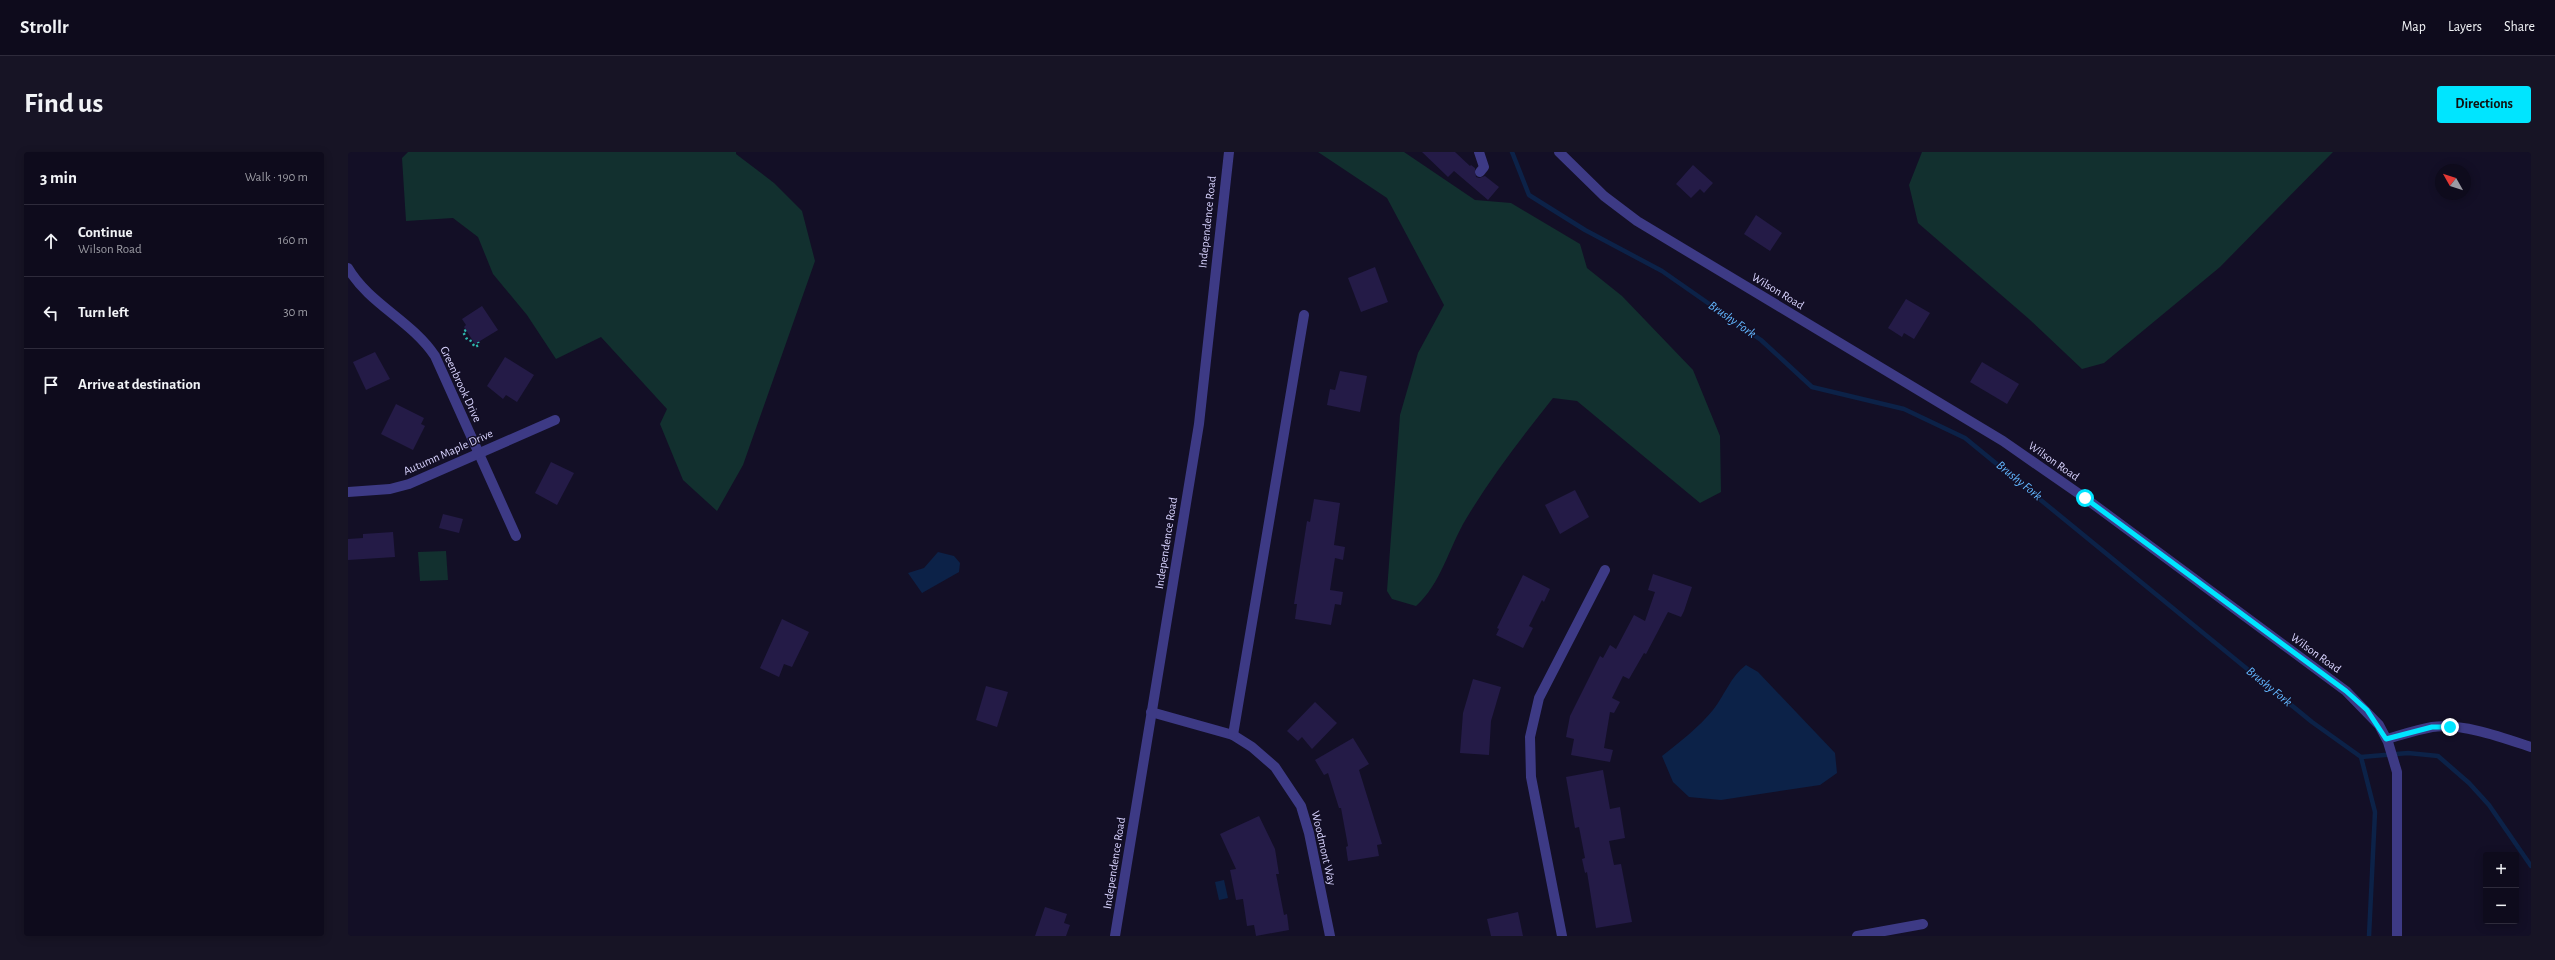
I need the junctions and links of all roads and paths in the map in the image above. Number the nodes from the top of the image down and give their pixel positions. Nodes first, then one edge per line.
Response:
1 (1229, 152) edge
2 (1479, 152) edge
3 (1559, 152) edge
4 (1480, 172) dead end
5 (348, 268) edge
6 (1304, 315) dead end
7 (466, 330) dead end
8 (478, 342) dead end
9 (555, 420) dead end
10 (478, 453) junction
11 (348, 492) edge
12 (516, 536) dead end
13 (1605, 570) dead end
14 (1151, 712) junction
15 (1233, 735) junction
16 (2386, 739) junction
17 (2531, 747) edge
18 (1923, 924) dead end
19 (1115, 936) edge
20 (1330, 936) edge
21 (1562, 936) edge
22 (1856, 936) edge
23 (2397, 936) edge

1 - 14 street, Independence Road
2 - 4 street
3 - 16 street, Wilson Road
5 - 10 street, Greenbrook Drive
6 - 15 street
7 - 8 path
9 - 10 street, Autumn Maple Drive
10 - 11 street, Autumn Maple Drive
10 - 12 street, Greenbrook Drive
13 - 21 street
14 - 15 street, Woodmont Way
14 - 19 street, Independence Road
15 - 20 street, Woodmont Way
16 - 17 street
16 - 23 street, Wilson Road
18 - 22 street

